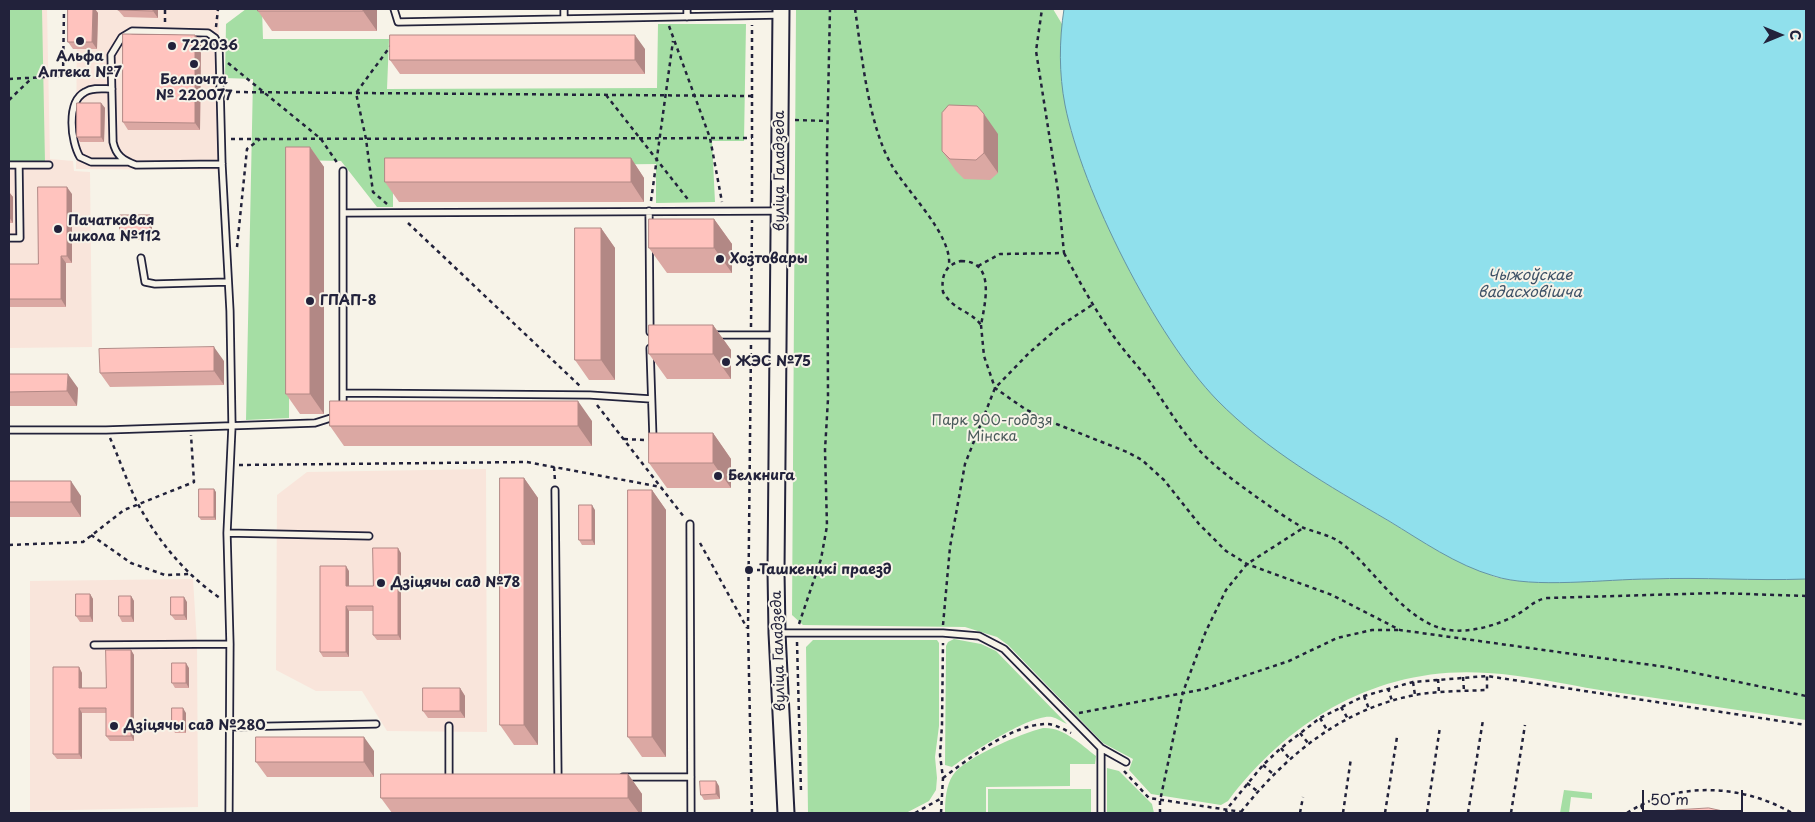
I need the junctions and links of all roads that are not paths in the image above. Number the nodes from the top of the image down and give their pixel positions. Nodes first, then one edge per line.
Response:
1 (394, 9) edge
2 (564, 9) edge
3 (688, 9) edge
4 (781, 12) edge
5 (688, 17) junction
6 (564, 19) junction
7 (112, 89) junction
8 (126, 162) junction
9 (222, 164) junction
10 (19, 165) junction
11 (9, 166) edge
12 (49, 166) dead end
13 (343, 171) road end
14 (780, 210) junction
15 (649, 211) junction
16 (343, 213) junction
17 (9, 238) edge
18 (140, 258) dead end
19 (227, 282) junction
20 (704, 335) edge
21 (779, 335) junction
22 (344, 393) junction
23 (651, 399) junction
24 (232, 426) junction
25 (9, 430) edge
26 (660, 444) edge
27 (555, 490) road end
28 (690, 524) road end
29 (226, 533) junction
30 (369, 536) dead end
31 (777, 633) junction
32 (230, 644) junction
33 (94, 645) dead end
34 (376, 724) dead end
35 (449, 726) dead end
36 (228, 727) junction
37 (1101, 751) junction
38 (1126, 762) dead end
39 (440, 777) edge
40 (449, 777) junction
41 (459, 777) edge
42 (548, 777) edge
43 (558, 777) junction
44 (568, 777) edge
45 (615, 777) edge
46 (691, 777) junction
47 (229, 813) edge
48 (691, 813) edge
49 (786, 813) edge
50 (1101, 813) edge

1 - 6 lane
2 - 6 lane
3 - 5 lane
4 - 5 lane
4 - 14 street, вуліца Галадзеда
5 - 6 lane
7 - 8 lane
7 - 8 lane
7 - 9 lane
8 - 9 lane
9 - 19 lane
10 - 11 lane
10 - 12 lane
10 - 17 lane
13 - 16 lane
14 - 15 lane
14 - 21 street, вуліца Галадзеда
15 - 16 lane
15 - 23 lane
16 - 22 lane
18 - 19 lane
19 - 24 lane
20 - 21 lane
21 - 31 street, вуліца Галадзеда
22 - 23 lane
22 - 24 lane
23 - 26 lane
24 - 25 lane
24 - 29 lane
27 - 43 lane
28 - 46 lane
29 - 30 lane
29 - 32 lane
31 - 37 lane
31 - 49 street, вуліца Галадзеда
32 - 33 lane
32 - 36 lane
34 - 36 lane
35 - 40 lane
36 - 47 lane
37 - 38 lane
37 - 50 lane
39 - 40 lane
40 - 41 lane
42 - 43 lane
43 - 44 lane
45 - 46 lane
46 - 48 lane

